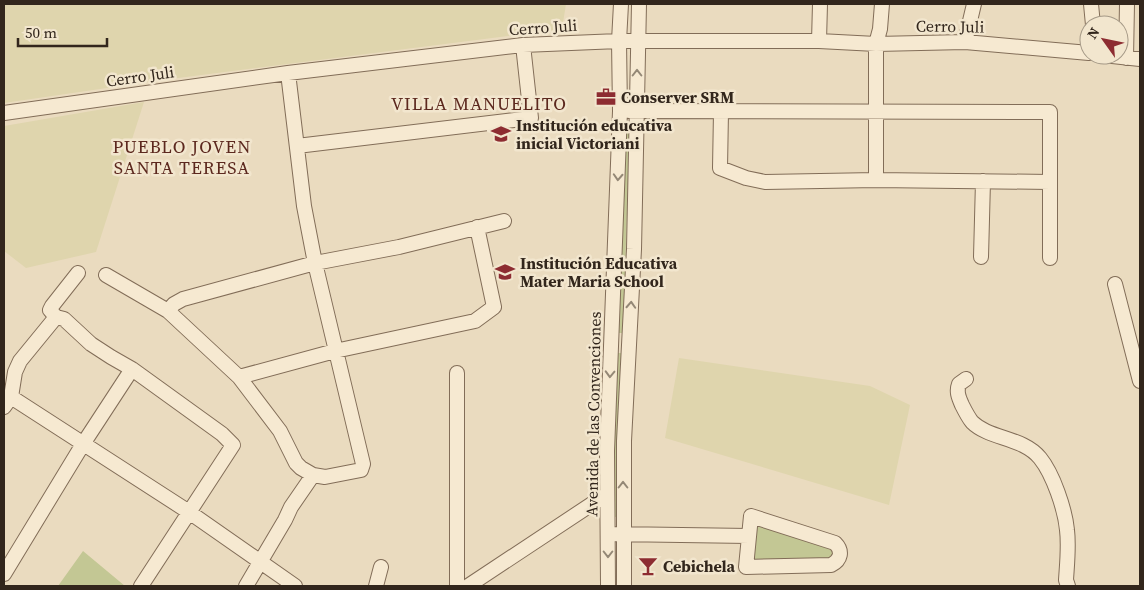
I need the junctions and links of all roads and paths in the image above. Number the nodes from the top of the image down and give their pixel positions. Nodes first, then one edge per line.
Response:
1 (621, 4) edge
2 (639, 4) edge
3 (820, 4) edge
4 (882, 4) edge
5 (974, 4) edge
6 (819, 40) junction
7 (619, 41) junction
8 (637, 42) junction
9 (965, 42) junction
10 (876, 44) junction
11 (523, 45) junction
12 (1079, 52) edge
13 (288, 73) junction
14 (637, 110) junction
15 (620, 111) junction
16 (877, 111) junction
17 (721, 112) junction
18 (4, 113) edge
19 (298, 146) junction
20 (876, 180) junction
21 (983, 181) junction
22 (1050, 182) junction
23 (504, 221) dead end
24 (477, 227) junction
25 (981, 256) dead end
26 (1050, 258) dead end
27 (315, 263) junction
28 (78, 273) dead end
29 (106, 275) dead end
30 (1115, 284) dead end
31 (168, 311) junction
32 (56, 317) junction
33 (612, 342) junction
34 (629, 342) junction
35 (335, 351) junction
36 (132, 369) junction
37 (457, 374) dead end
38 (239, 377) junction
39 (966, 379) dead end
40 (1140, 381) edge
41 (7, 402) edge
42 (83, 444) junction
43 (313, 476) junction
44 (606, 494) junction
45 (189, 512) junction
46 (608, 534) junction
47 (623, 534) junction
48 (749, 536) junction
49 (260, 563) junction
50 (381, 567) dead end
51 (4, 574) edge
52 (141, 586) edge
53 (246, 586) edge
54 (296, 586) edge
55 (376, 586) edge
56 (457, 586) edge
57 (468, 586) edge
58 (608, 586) edge
59 (624, 586) edge
60 (1068, 586) edge

1 - 7 street, Avenida de las Convenciones
2 - 8 street, Avenida de las Convenciones
3 - 6 street
4 - 10 street
5 - 9 street
6 - 8 street, Cerro Juli
6 - 10 street, Cerro Juli
7 - 8 street, Cerro Juli
7 - 11 street, Cerro Juli
7 - 15 street, Avenida de las Convenciones
14 -> 8 street, Avenida de las Convenciones
9 - 10 street, Cerro Juli
9 - 12 street, Cerro Juli
10 - 16 street
11 - 13 street, Cerro Juli
11 - 19 street
13 - 18 street, Cerro Juli
13 - 19 street
14 - 15 street
14 - 17 street
34 -> 14 street, Avenida de las Convenciones
15 -> 33 street, Avenida de las Convenciones
16 - 17 street
16 - 20 street
16 - 22 street
17 - 20 street
19 - 27 street
20 - 21 street
21 - 22 street
21 - 25 street
22 - 26 street
23 - 24 street
24 - 27 street
24 - 35 street
27 - 31 street
27 - 35 street
28 - 32 street
29 - 31 street
30 - 40 street
31 - 38 street
32 - 36 street
32 - 41 street
33 - 34 street
33 -> 44 street, Avenida de las Convenciones
47 -> 34 street, Avenida de las Convenciones
35 - 38 street
35 - 43 street
36 - 42 street
36 - 45 street
37 - 56 street
38 - 43 street
39 - 60 street
41 - 42 street
42 - 45 street
42 - 51 street
43 - 49 street
44 - 46 street, Avenida de las Convenciones
44 - 57 street
45 - 49 street
45 - 52 street
46 - 47 street
46 -> 58 street, Avenida de las Convenciones
47 - 48 street
47 - 59 street, Avenida de las Convenciones
48 - 48 street
49 - 53 street
49 - 54 street
50 - 55 street

